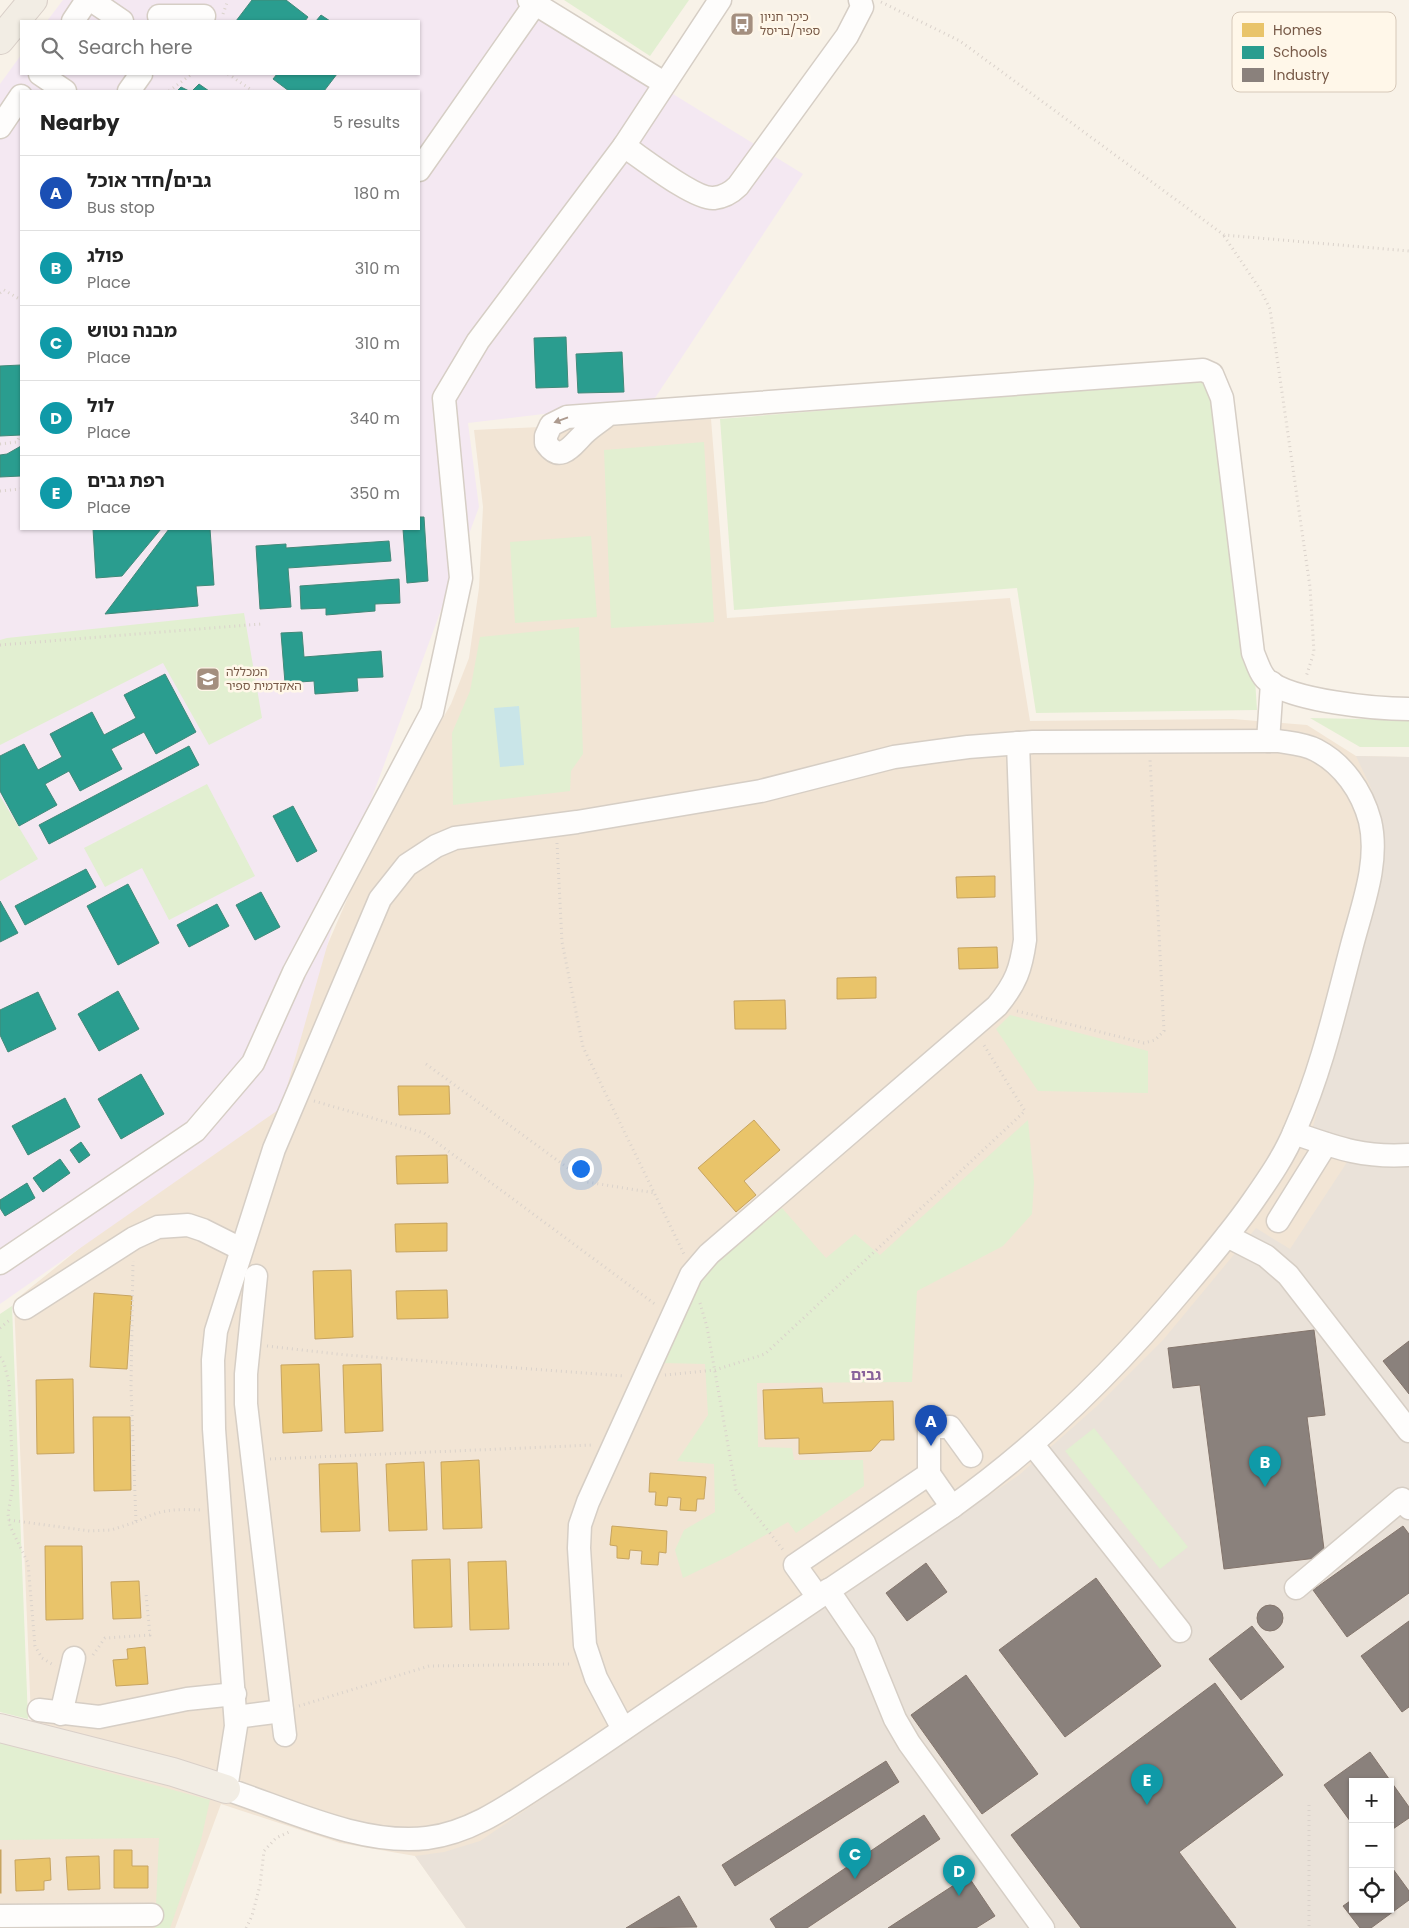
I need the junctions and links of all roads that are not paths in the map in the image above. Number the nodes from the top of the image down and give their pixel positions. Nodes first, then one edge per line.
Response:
1 (33, 0) edge
2 (89, 0) edge
3 (720, 0) edge
4 (846, 0) edge
5 (860, 0) edge
6 (532, 2) edge
7 (162, 12) edge
8 (203, 12) edge
9 (74, 20) edge
10 (120, 20) edge
11 (847, 36) junction
12 (0, 40) edge
13 (37, 75) edge
14 (40, 75) edge
15 (140, 75) edge
16 (664, 83) junction
17 (25, 90) edge
18 (63, 90) edge
19 (130, 90) edge
20 (20, 97) edge
21 (0, 127) edge
22 (624, 146) junction
23 (420, 169) edge
24 (609, 414) dead end
25 (1272, 683) junction
26 (1409, 709) edge
27 (1268, 741) junction
28 (1018, 743) junction
29 (1294, 1133) junction
30 (1326, 1144) junction
31 (1409, 1155) edge
32 (1278, 1221) dead end
33 (1227, 1236) junction
34 (241, 1249) junction
35 (0, 1264) edge
36 (256, 1276) dead end
37 (25, 1308) dead end
38 (1409, 1431) edge
39 (1033, 1445) junction
40 (971, 1456) dead end
41 (929, 1474) junction
42 (1407, 1500) edge
43 (952, 1507) junction
44 (1296, 1588) dead end
45 (823, 1594) junction
46 (1180, 1630) dead end
47 (78, 1665) road end
48 (235, 1694) junction
49 (282, 1711) junction
50 (236, 1717) junction
51 (0, 1728) edge
52 (623, 1729) junction
53 (285, 1735) dead end
54 (226, 1788) junction
55 (152, 1915) dead end
56 (0, 1916) edge
57 (1043, 1928) edge

1 - 12 main road
2 - 9 street
2 - 10 street
3 - 16 street
4 - 11 street
5 - 11 street
6 - 16 street
6 - 23 street
7 - 8 street
11 - 22 street
13 - 17 street
14 - 18 street
15 - 19 street
16 - 22 street
20 - 21 street
22 - 35 street
24 - 25 street
25 - 26 street
25 - 27 street
27 - 28 street
27 - 29 street
28 - 34 street
28 - 52 street
29 - 30 street
29 - 33 street
30 - 31 street
30 - 32 street
33 - 38 street
33 - 39 street
34 - 37 street
34 - 48 street
36 - 49 street
39 - 43 street
39 - 46 street
40 - 41 street
41 - 43 street
41 - 45 street
42 - 44 street
43 - 45 street
45 - 52 street
45 - 57 street
47 - 48 street
48 - 50 street
49 - 50 street
49 - 53 street
50 - 54 street
51 - 54 main road
52 - 54 street
55 - 56 street

